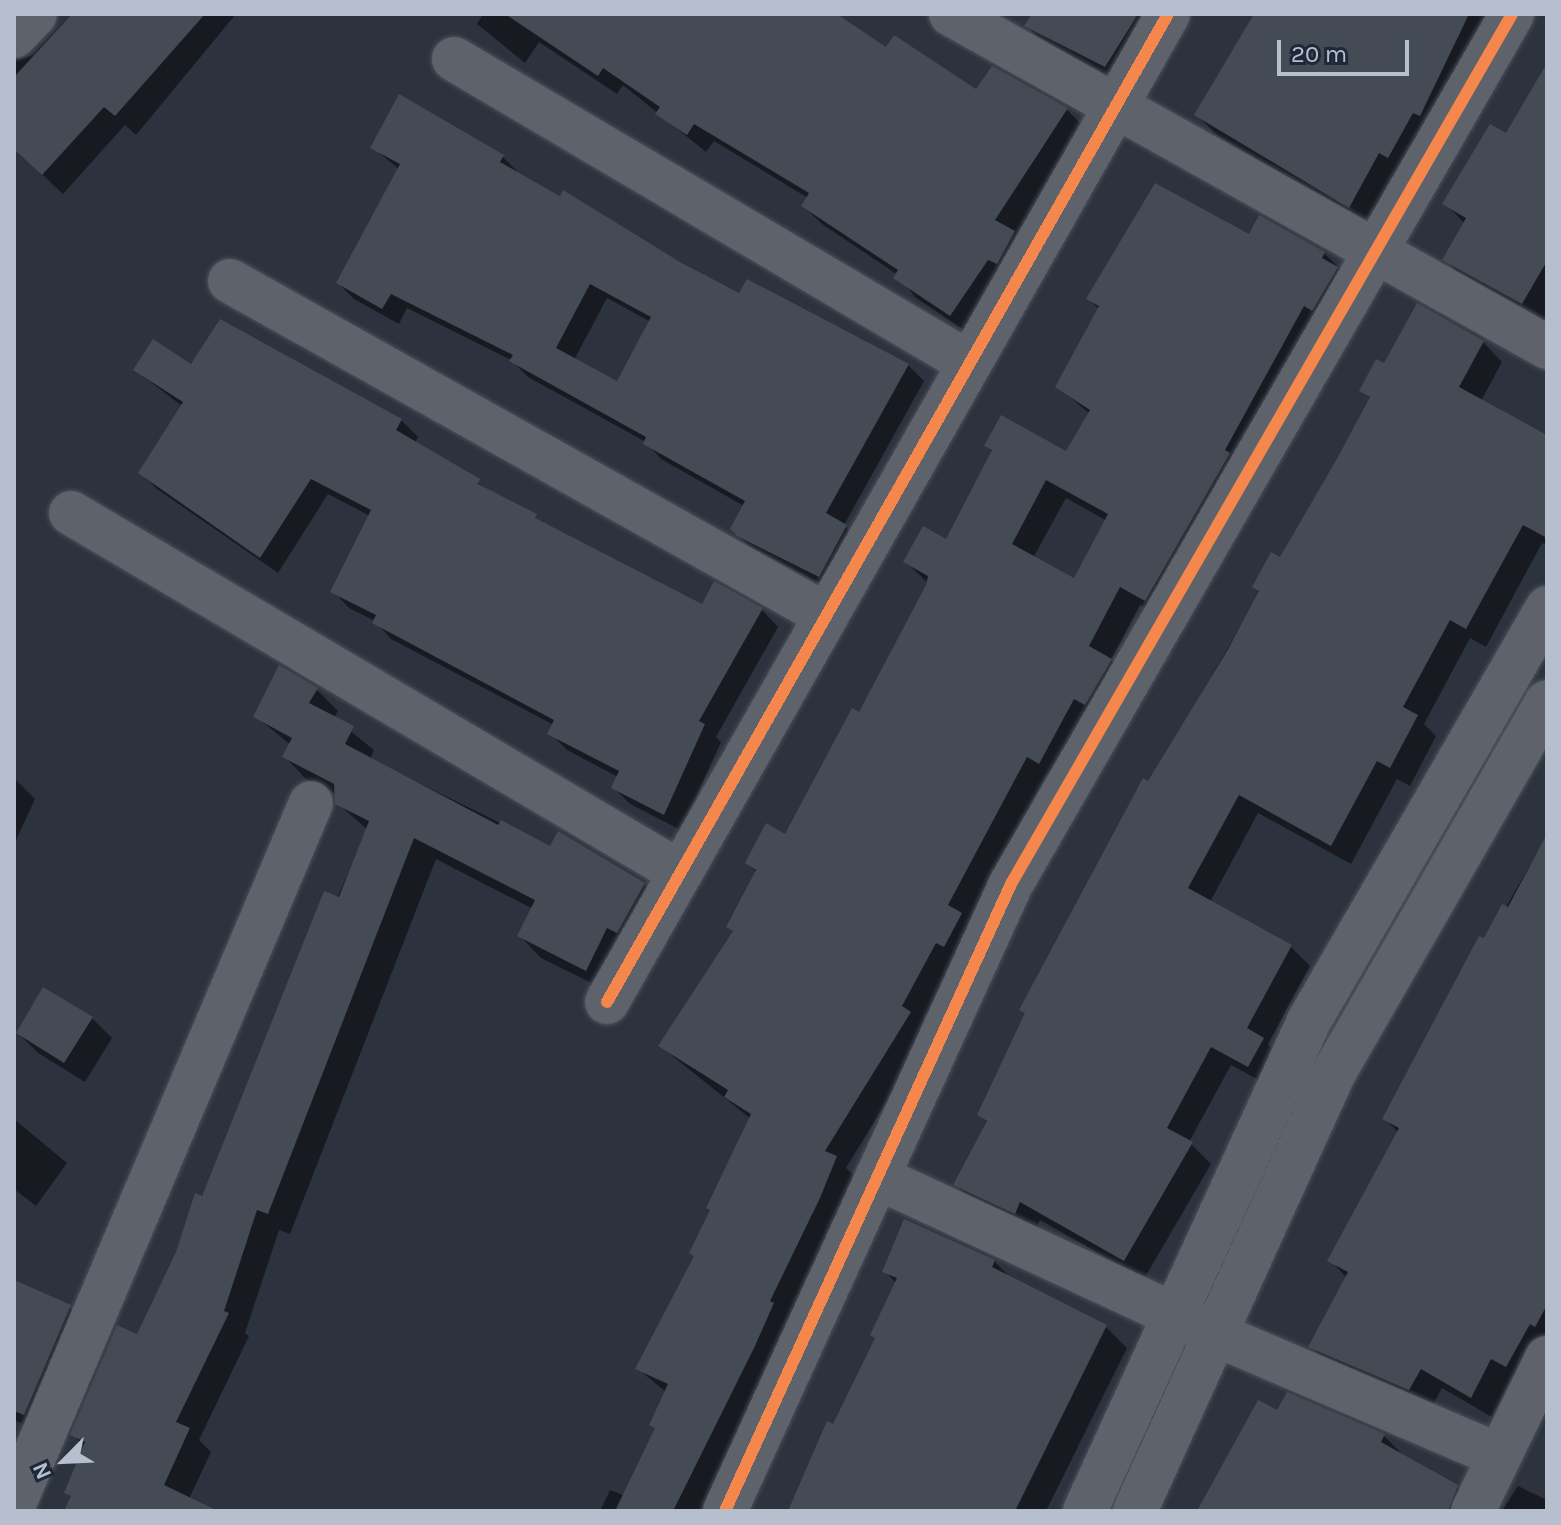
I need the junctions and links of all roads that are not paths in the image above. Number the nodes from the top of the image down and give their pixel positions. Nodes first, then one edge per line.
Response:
1 (35, 14) edge
2 (951, 14) edge
3 (1168, 14) edge
4 (1512, 14) edge
5 (14, 36) edge
6 (454, 59) dead end
7 (1114, 107) junction
8 (1376, 252) junction
9 (230, 281) dead end
10 (1547, 347) edge
11 (969, 363) junction
12 (71, 513) dead end
13 (1547, 608) edge
14 (826, 615) junction
15 (1547, 702) edge
16 (1442, 790) junction
17 (311, 803) dead end
18 (1485, 809) junction
19 (681, 873) junction
20 (607, 1002) dead end
21 (877, 1177) junction
22 (1174, 1315) junction
23 (1215, 1334) junction
24 (1547, 1358) edge
25 (1499, 1456) junction
26 (14, 1504) edge
27 (725, 1511) edge
28 (1085, 1511) edge
29 (1135, 1511) edge
30 (1473, 1511) edge

1 - 5 street
2 - 7 street
3 - 7 street
4 - 8 street
6 - 11 street
7 - 8 street
7 - 11 street
8 - 10 street
8 - 21 street
9 - 14 street
11 - 14 street
12 - 19 street
13 - 16 street
14 - 19 street
15 - 18 street
16 - 18 street
16 - 22 street
17 - 26 street
18 - 23 street
19 - 20 street
21 - 22 street
21 - 27 street
22 - 23 street
22 - 28 street
23 - 25 street
23 - 29 street
24 - 25 street
25 - 30 street

